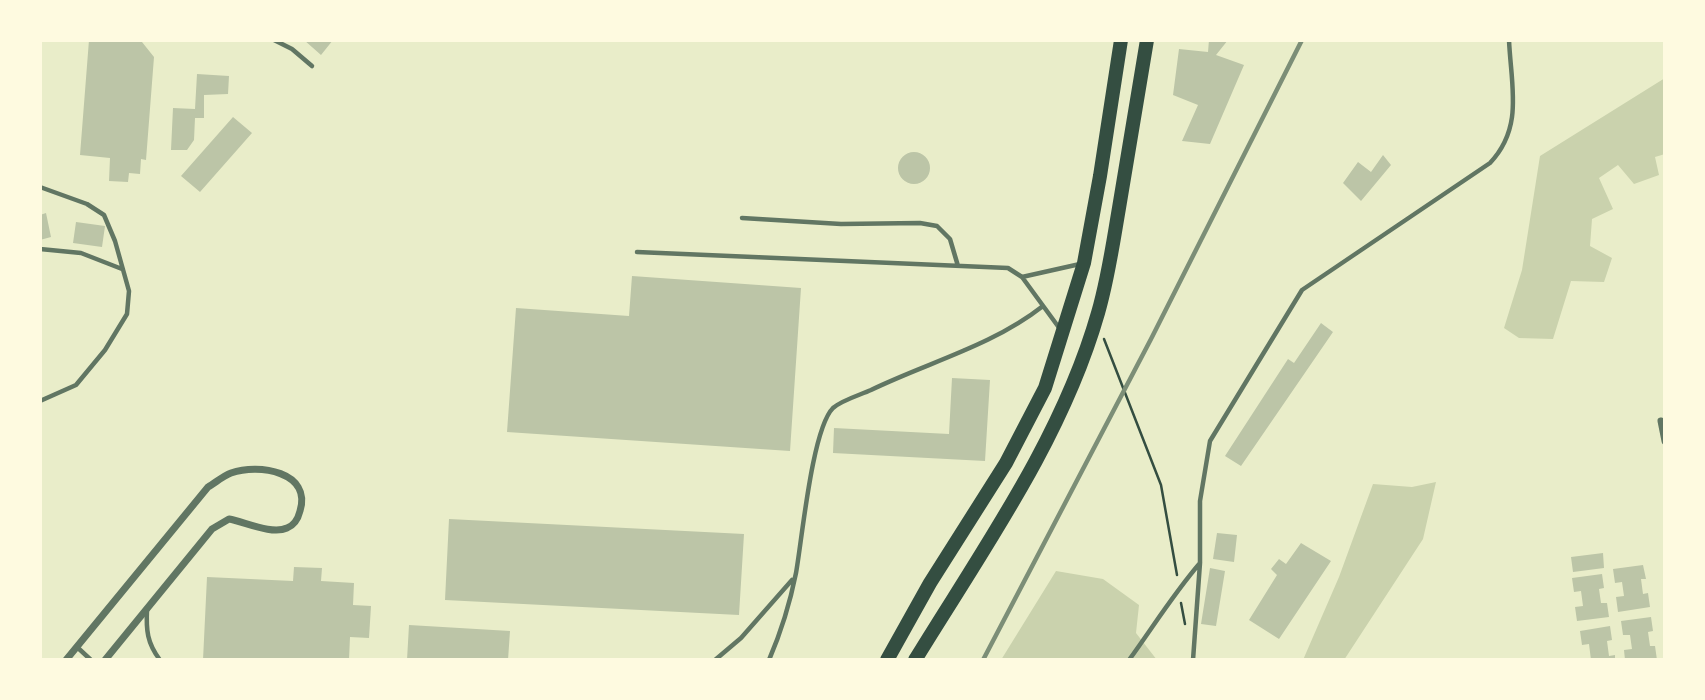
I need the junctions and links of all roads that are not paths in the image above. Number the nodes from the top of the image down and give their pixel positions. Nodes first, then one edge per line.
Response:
1 (274, 40) edge
2 (1121, 40) edge
3 (1147, 40) edge
4 (1509, 40) edge
5 (312, 66) dead end
6 (40, 187) edge
7 (742, 218) dead end
8 (40, 249) edge
9 (637, 252) dead end
10 (1084, 262) junction
11 (958, 266) junction
12 (122, 269) junction
13 (1022, 277) junction
14 (1043, 306) junction
15 (1063, 333) junction
16 (40, 401) edge
17 (1661, 421) dead end
18 (1665, 441) edge
19 (1200, 563) junction
20 (795, 576) junction
21 (147, 608) junction
22 (76, 647) junction
23 (66, 660) edge
24 (91, 660) edge
25 (105, 660) edge
26 (160, 660) edge
27 (715, 660) edge
28 (769, 660) edge
29 (887, 660) edge
30 (915, 660) edge
31 (1129, 660) edge
32 (1193, 660) edge

1 - 5 lane
2 - 10 main road
3 - 30 main road
4 - 19 lane
6 - 12 lane
7 - 11 lane
8 - 12 lane
9 - 11 lane
10 - 13 lane
10 - 15 main road
11 - 13 lane
12 - 16 lane
13 - 14 lane
14 - 15 lane
14 - 20 lane
15 - 29 main road
17 - 18 street
19 - 31 lane
19 - 32 lane
20 - 27 lane
20 - 28 lane
21 - 22 street
21 - 25 street
21 - 26 lane
22 - 23 street
22 - 24 lane

